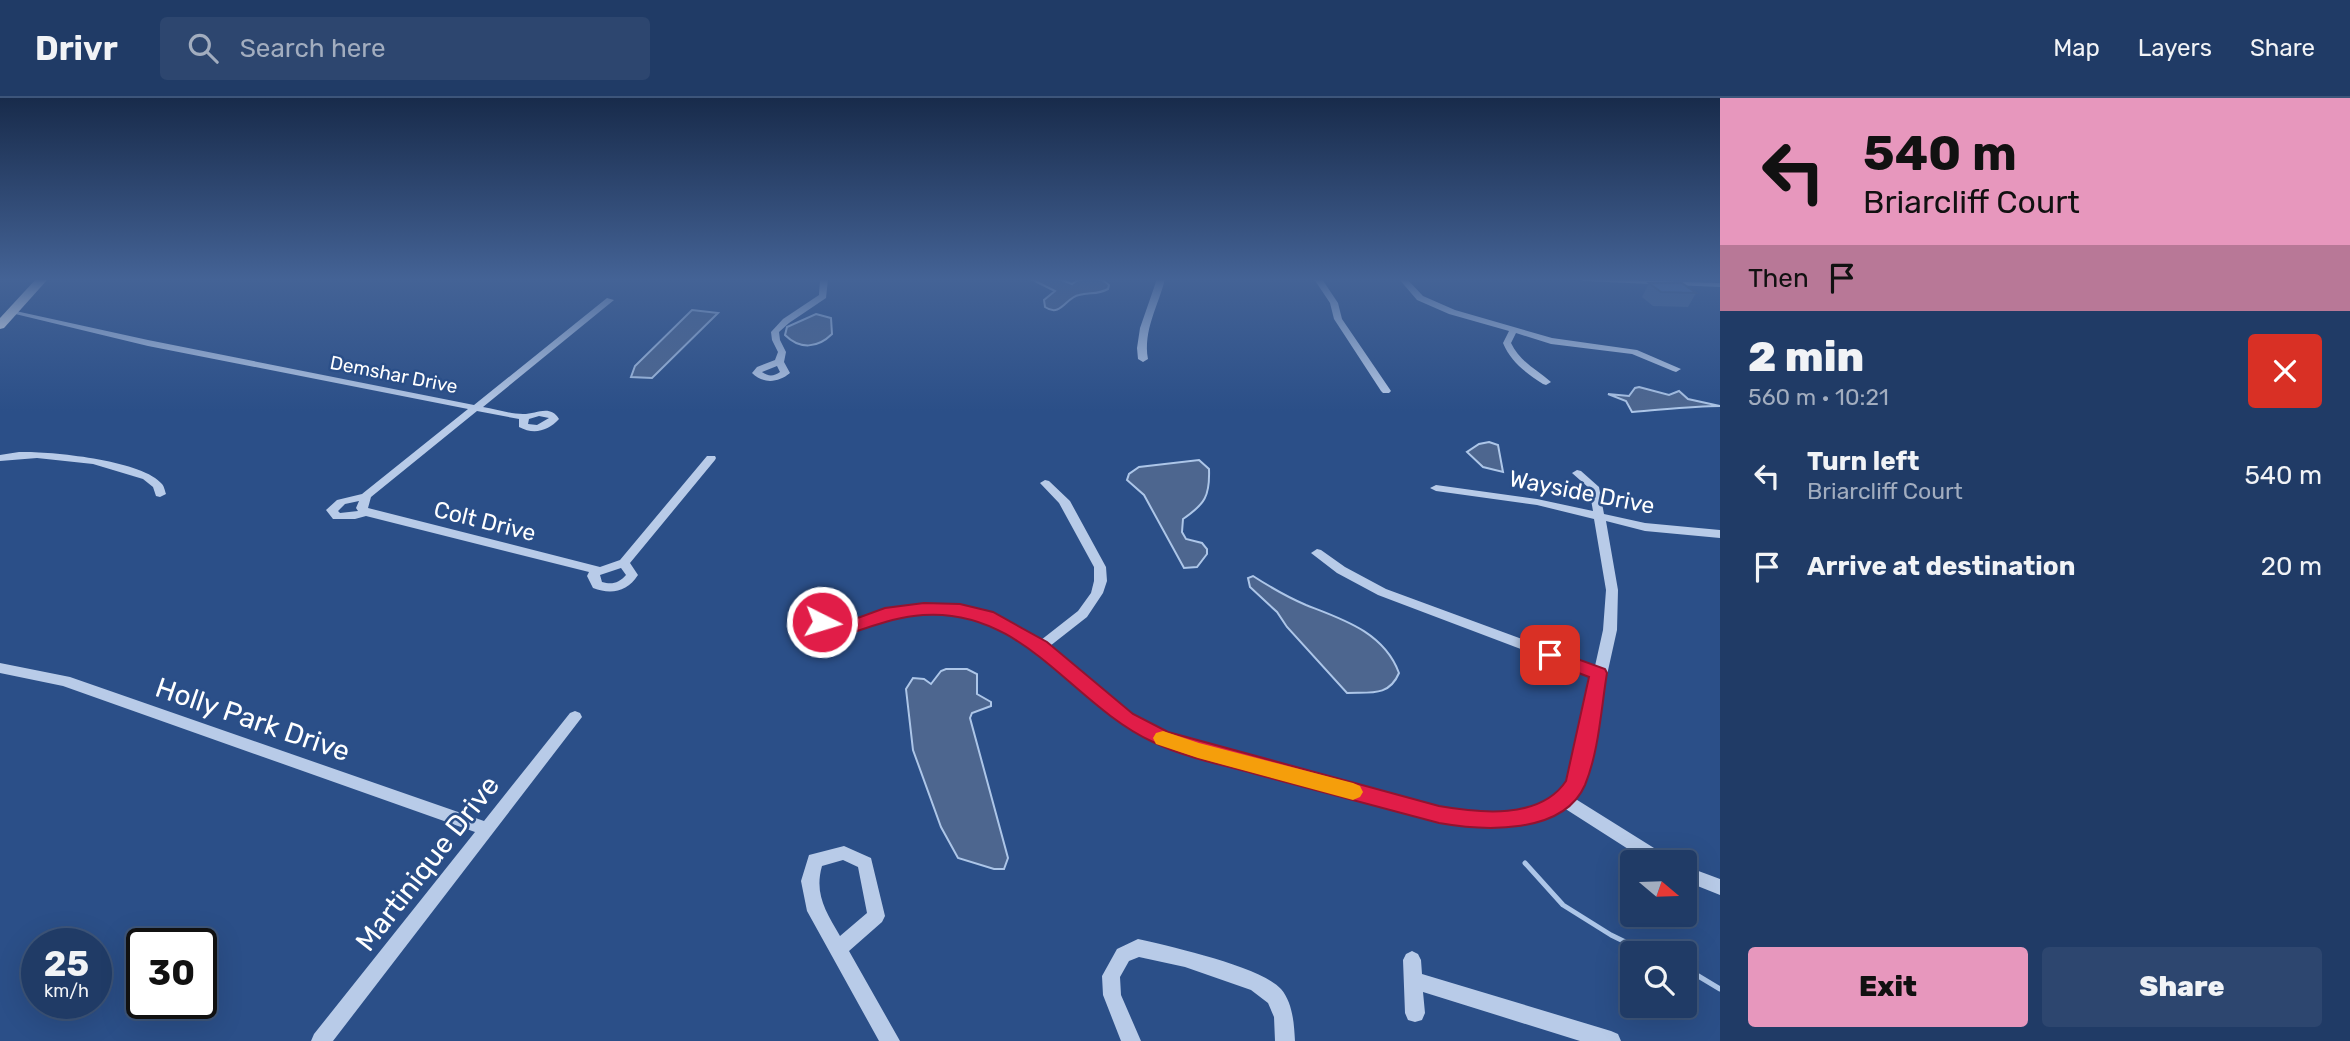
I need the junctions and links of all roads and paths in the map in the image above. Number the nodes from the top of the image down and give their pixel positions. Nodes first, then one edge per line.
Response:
1 (56, 323) edge
2 (581, 323) edge
3 (783, 323) edge
4 (1144, 323) edge
5 (1341, 323) edge
6 (1489, 323) edge
7 (1513, 331) junction
8 (1143, 359) dead end
9 (779, 362) dead end
10 (1676, 369) dead end
11 (1546, 382) dead end
12 (1386, 391) dead end
13 (475, 408) junction
14 (523, 418) dead end
15 (0, 458) edge
16 (711, 458) dead end
17 (1577, 473) dead end
18 (1045, 483) dead end
19 (1436, 488) dead end
20 (160, 494) dead end
21 (366, 495) junction
22 (365, 512) junction
23 (1600, 516) junction
24 (1720, 534) edge
25 (1317, 553) dead end
26 (624, 563) junction
27 (595, 571) junction
28 (841, 630) dead end
29 (1041, 646) junction
30 (0, 668) edge
31 (1598, 673) junction
32 (575, 718) dead end
33 (1564, 800) junction
34 (487, 829) junction
35 (1643, 850) edge
36 (1698, 878) edge
37 (1720, 887) edge
38 (839, 948) junction
39 (1415, 1013) dead end
40 (321, 1041) edge
41 (890, 1041) edge
42 (1131, 1041) edge
43 (1285, 1041) edge
44 (1611, 1041) edge

1 - 13 street, Demshar Drive
2 - 13 street
3 - 9 street
4 - 8 street
5 - 12 street
6 - 7 street
7 - 10 street
7 - 11 street
13 - 14 street, Demshar Drive
13 - 21 street
15 - 20 street
16 - 26 street
17 - 23 street
18 - 29 street
19 - 23 street, Wayside Drive
21 - 22 street
21 - 22 street, Colt Drive
22 - 27 street, Colt Drive
23 - 24 street, Wayside Drive
23 - 31 street
25 - 31 street
26 - 27 street, Colt Drive
26 - 27 street, Colt Drive
28 - 29 street
29 - 33 street
30 - 34 street, Holly Park Drive
31 - 33 street
32 - 34 street, Martinique Drive
33 - 35 street
34 - 40 street, Martinique Drive
36 - 37 street
38 - 38 street
38 - 41 street
39 - 44 street
42 - 43 street

